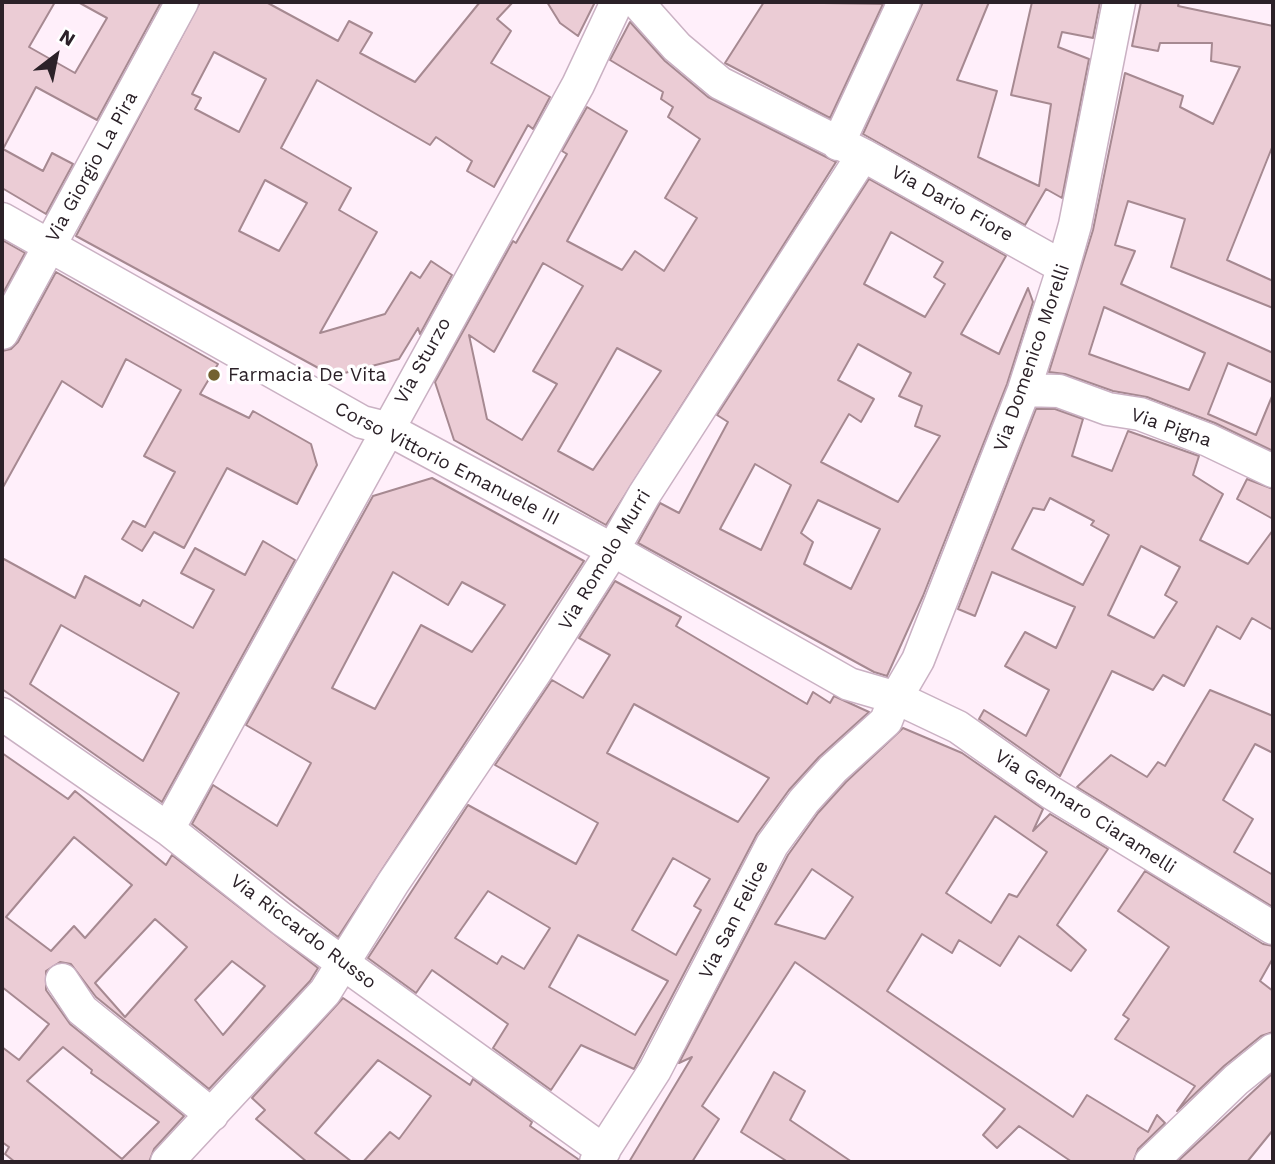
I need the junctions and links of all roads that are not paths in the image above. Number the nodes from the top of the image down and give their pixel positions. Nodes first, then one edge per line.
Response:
1 (182, 2) edge
2 (617, 2) edge
3 (637, 2) edge
4 (904, 2) edge
5 (1119, 2) edge
6 (850, 150) junction
7 (2, 219) edge
8 (48, 246) junction
9 (1063, 267) junction
10 (2, 333) edge
11 (1024, 390) junction
12 (386, 428) junction
13 (1273, 471) edge
14 (613, 550) junction
15 (897, 698) junction
16 (2, 715) edge
17 (168, 829) junction
18 (1273, 929) edge
19 (345, 964) junction
20 (62, 980) dead end
21 (1273, 1051) edge
22 (212, 1115) junction
23 (600, 1156) edge
24 (167, 1162) edge
25 (1151, 1162) edge

1 - 8 street, Via Giorgio La Pira
2 - 12 street, Via Sturzo
3 - 6 street, Via Dario Fiore
4 - 6 street
5 - 9 street, Via Domenico Morelli
6 - 9 street, Via Dario Fiore
6 - 14 street, Via Romolo Murri
7 - 8 street, Corso Vittorio Emanuele III
8 - 10 street, Via Giorgio La Pira
8 - 12 street, Corso Vittorio Emanuele III
9 - 11 street, Via Domenico Morelli
11 - 13 street, Via Pigna
11 - 15 street, Via Domenico Morelli
12 - 14 street, Corso Vittorio Emanuele III
12 - 17 street, Via Sturzo
14 - 15 street, Corso Vittorio Emanuele III
14 - 19 street, Via Romolo Murri
15 - 18 street, Via Gennaro Ciaramelli
15 - 23 street, Via San Felice
16 - 17 street, Via Riccardo Russo
17 - 19 street, Via Riccardo Russo
19 - 22 street, Via Romolo Murri
19 - 23 street, Via Riccardo Russo
20 - 22 street
21 - 25 street
22 - 24 street, Via Romolo Murri

